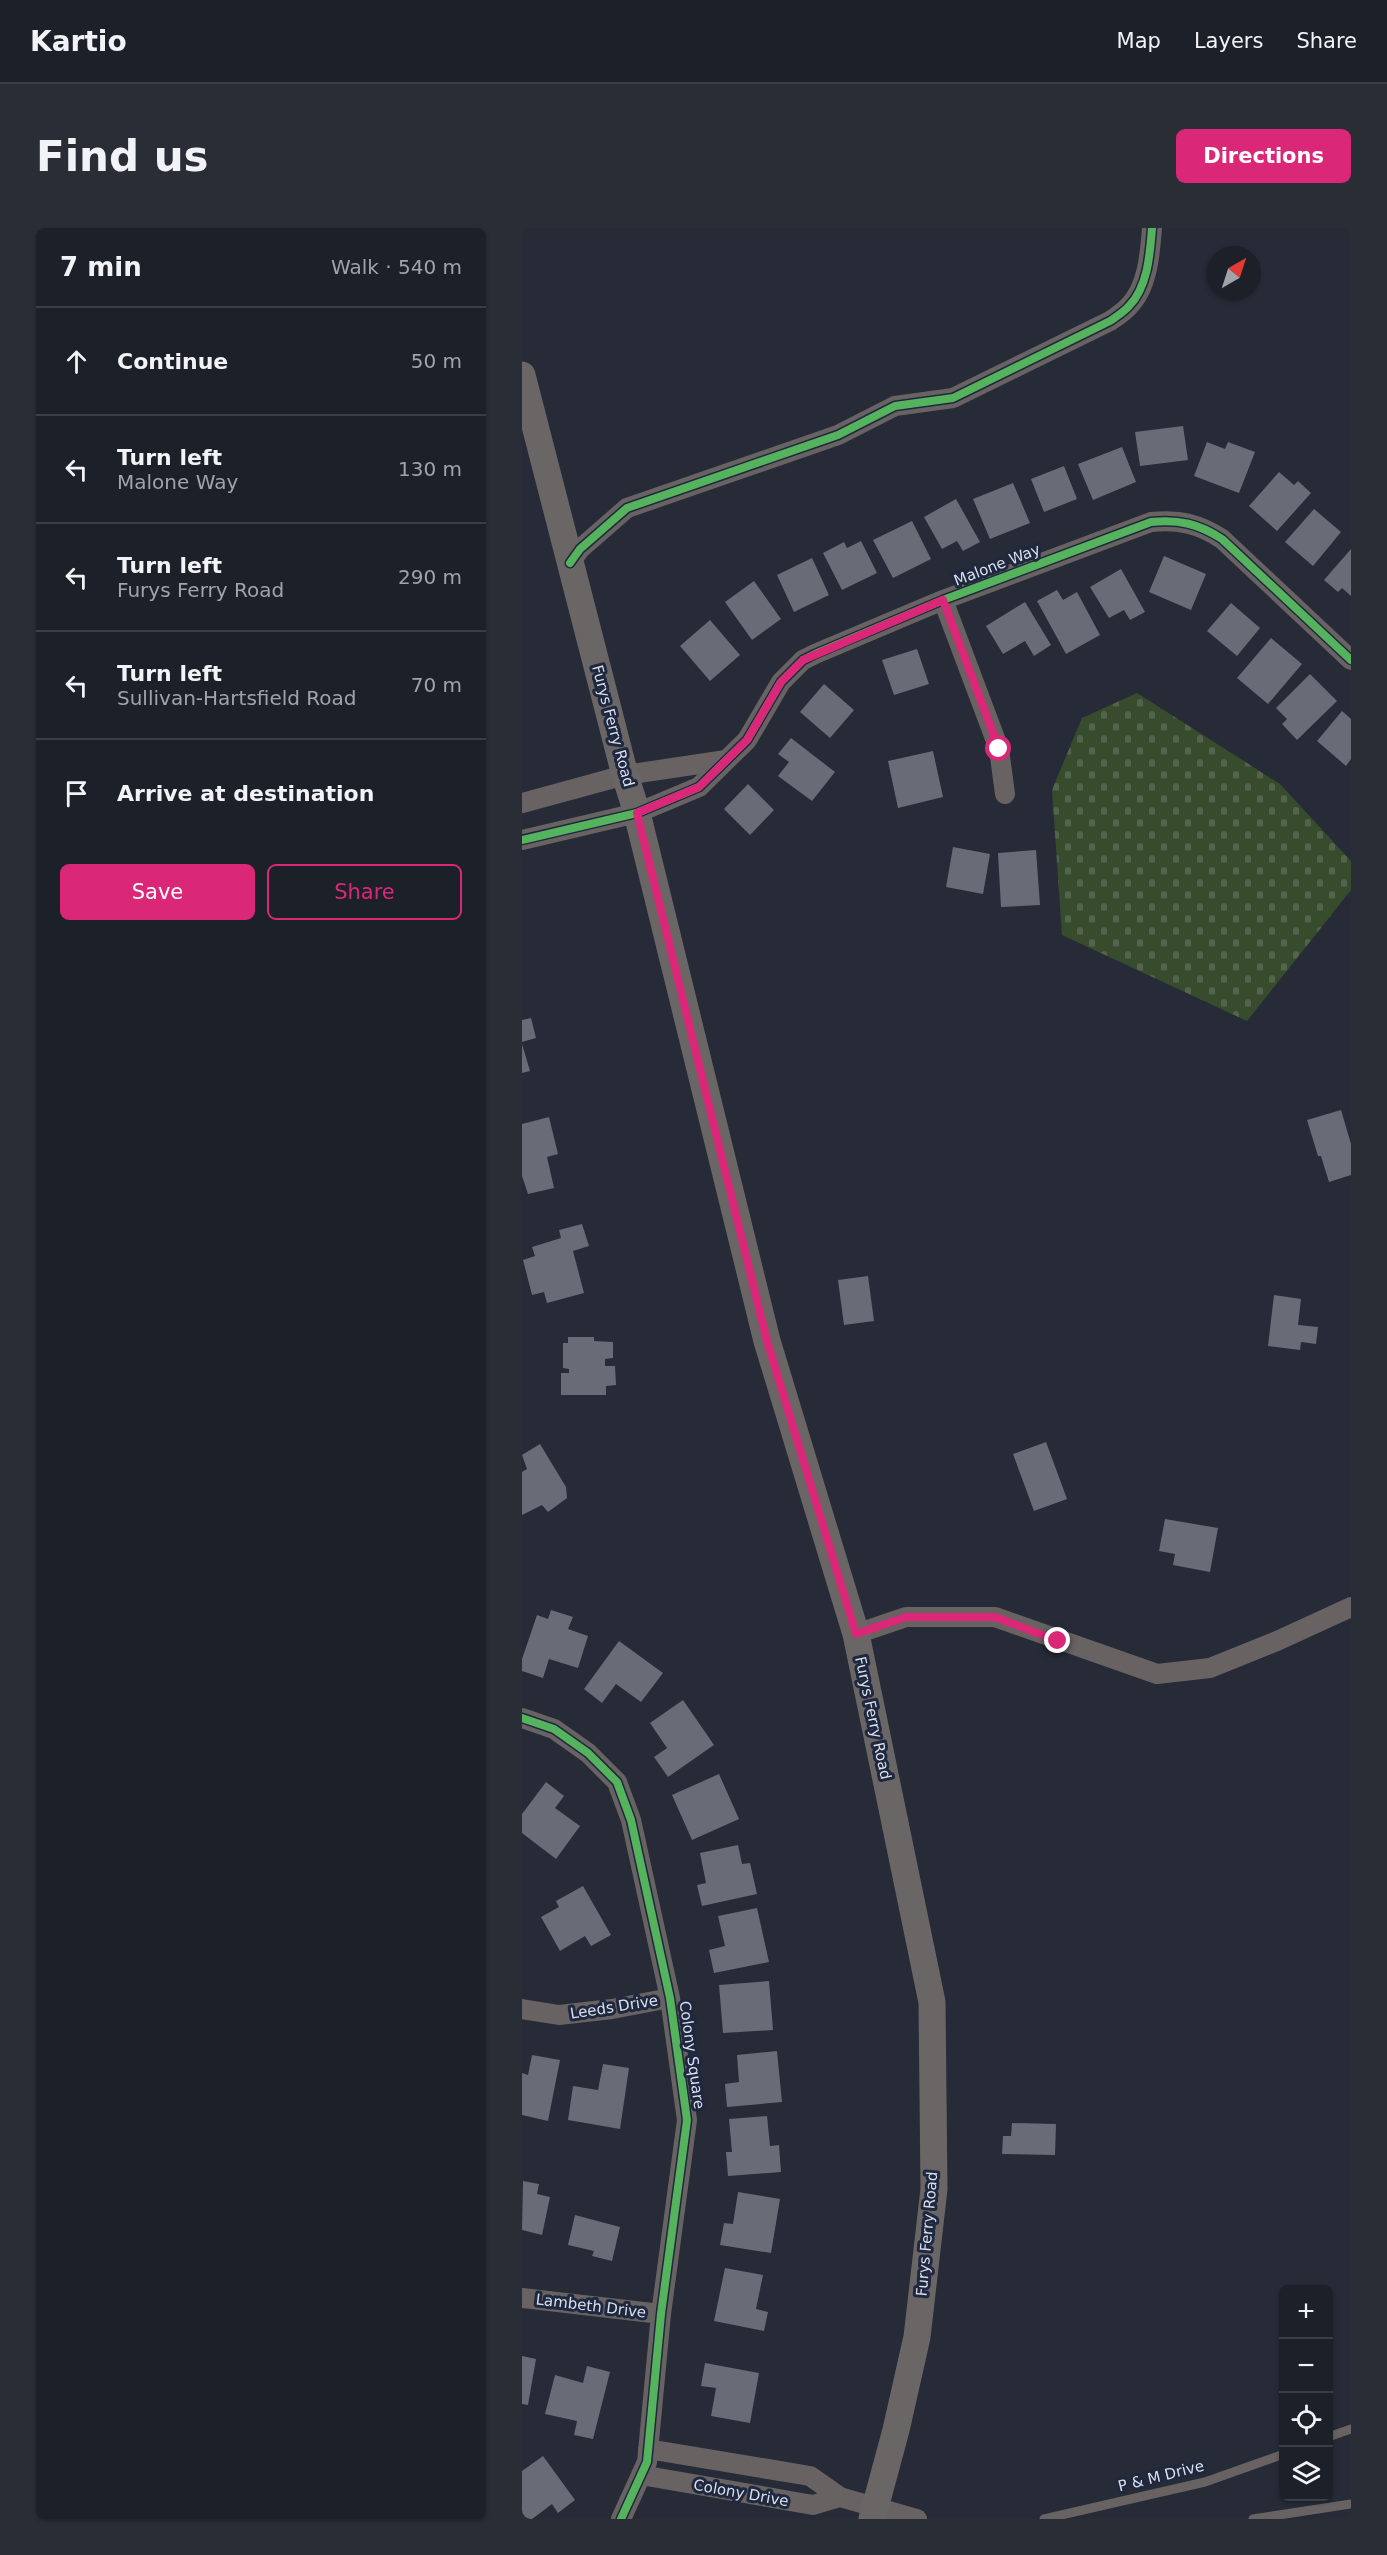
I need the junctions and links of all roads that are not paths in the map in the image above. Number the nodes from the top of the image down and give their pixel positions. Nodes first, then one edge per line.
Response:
1 (1152, 228) edge
2 (522, 375) edge
3 (570, 563) junction
4 (943, 600) junction
5 (1351, 660) edge
6 (726, 760) junction
7 (626, 775) junction
8 (1005, 794) dead end
9 (522, 803) edge
10 (637, 813) junction
11 (522, 840) edge
12 (1351, 1607) edge
13 (856, 1634) junction
14 (522, 1718) edge
15 (670, 1998) junction
16 (522, 2009) edge
17 (522, 2298) edge
18 (661, 2314) junction
19 (1351, 2429) edge
20 (1333, 2436) edge
21 (648, 2449) junction
22 (1279, 2456) edge
23 (641, 2475) junction
24 (840, 2497) junction
25 (1351, 2504) edge
26 (873, 2512) edge
27 (621, 2519) edge
28 (918, 2519) edge
29 (1044, 2519) edge
30 (1253, 2519) edge

1 - 3 street
2 - 3 main road, Furys Ferry Road
3 - 7 main road, Furys Ferry Road
4 - 5 street, Malone Way
4 - 6 street, Malone Way
4 - 8 street
6 - 7 street
6 - 10 street, Malone Way
7 - 9 street
7 - 10 main road, Furys Ferry Road
10 - 11 street, Malone Way
10 - 13 main road, Furys Ferry Road
12 - 13 street
13 - 26 main road, Furys Ferry Road
14 - 15 street, Colony Square
15 - 16 street, Leeds Drive
15 - 18 street, Colony Square
17 - 18 street, Lambeth Drive
18 - 21 street, Colony Square
19 - 20 lane
21 - 23 street, Colony Square
21 - 24 street, Colony Drive
22 - 29 lane, P & M Drive
23 - 24 street, Colony Drive
23 - 27 street, Colony Square
24 - 26 street, Colony Drive
25 - 30 lane
26 - 28 street, Colony Drive

